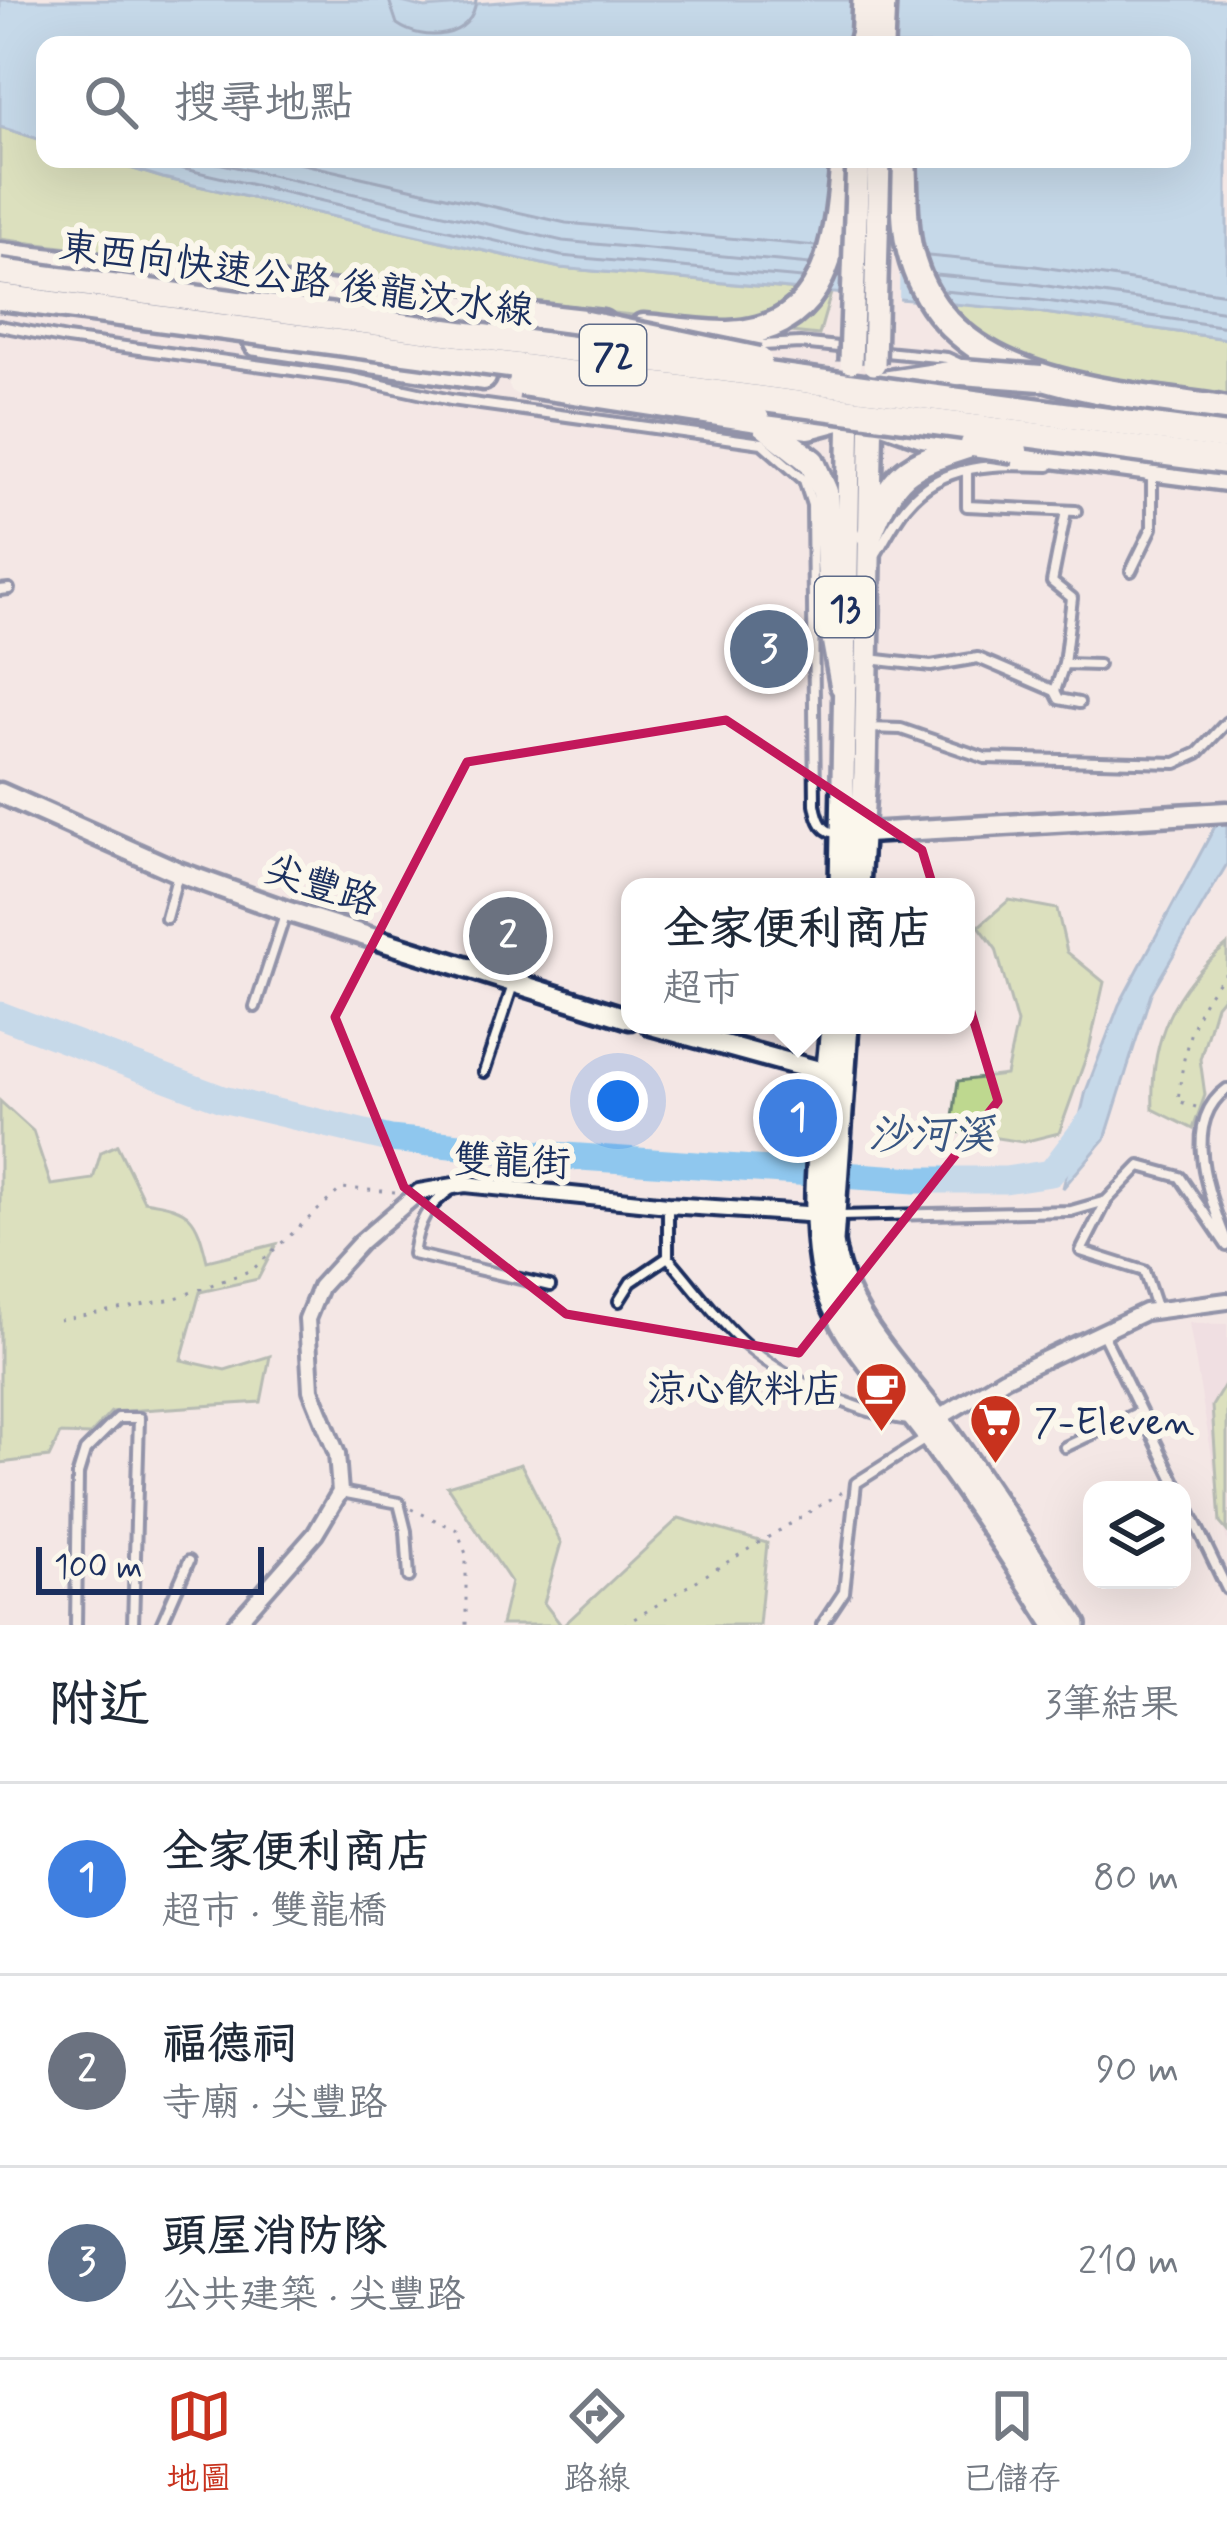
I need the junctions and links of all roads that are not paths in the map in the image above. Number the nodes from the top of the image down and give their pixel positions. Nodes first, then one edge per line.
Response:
1 (864, 0) edge
2 (884, 0) edge
3 (867, 36) edge
4 (870, 36) edge
5 (843, 168) edge
6 (858, 168) edge
7 (878, 168) edge
8 (904, 168) edge
9 (0, 256) edge
10 (0, 272) edge
11 (0, 300) edge
12 (582, 323) junction
13 (0, 326) edge
14 (862, 373) junction
15 (1041, 378) junction
16 (1227, 410) edge
17 (560, 415) junction
18 (861, 415) junction
19 (757, 419) junction
20 (1227, 436) edge
21 (978, 454) junction
22 (1227, 461) edge
23 (967, 472) junction
24 (1227, 478) edge
25 (869, 536) junction
26 (869, 566) junction
27 (1131, 571) dead end
28 (868, 658) junction
29 (1064, 664) junction
30 (1098, 665) dead end
31 (843, 685) junction
32 (1055, 691) junction
33 (1079, 703) dead end
34 (1227, 722) edge
35 (865, 728) junction
36 (0, 793) edge
37 (1227, 812) edge
38 (852, 835) junction
39 (178, 872) junction
40 (843, 878) edge
41 (857, 878) edge
42 (286, 911) junction
43 (166, 919) dead end
44 (514, 984) junction
45 (255, 1007) dead end
46 (621, 1016) edge
47 (684, 1034) edge
48 (833, 1034) edge
49 (846, 1034) edge
50 (484, 1072) dead end
51 (836, 1076) junction
52 (1227, 1089) edge
53 (455, 1188) junction
54 (1106, 1201) junction
55 (668, 1205) junction
56 (825, 1215) junction
57 (1227, 1244) edge
58 (668, 1257) junction
59 (550, 1286) dead end
60 (1227, 1300) edge
61 (619, 1301) dead end
62 (1156, 1310) junction
63 (1101, 1331) junction
64 (1139, 1412) junction
65 (930, 1423) junction
66 (1064, 1448) dead end
67 (1174, 1481) edge
68 (340, 1492) junction
69 (1191, 1515) edge
70 (189, 1561) dead end
71 (409, 1577) dead end
72 (1227, 1589) edge
73 (76, 1625) edge
74 (133, 1625) edge
75 (161, 1625) edge
76 (235, 1625) edge
77 (822, 1625) edge
78 (1056, 1625) edge
79 (1075, 1625) edge

1 - 3 main road
2 - 4 main road
5 - 12 highway, bridge
6 - 14 main road, 13, bridge
7 - 14 main road, 13, bridge
8 - 15 highway
9 - 12 highway
10 - 20 highway, 東西向快速公路 後龍汶水線 / 72, bridge
11 - 19 highway, bridge
11 - 22 highway, 東西向快速公路 後龍汶水線 / 72, bridge
12 - 14 highway, bridge
13 - 17 lane
14 - 15 highway, bridge
14 - 18 main road, 13
15 - 16 highway
17 - 21 lane
17 - 38 lane
18 - 19 highway
18 - 21 highway
18 - 25 main road, 13
18 - 31 main road, 13
19 - 31 highway
21 - 23 lane
21 - 24 highway, bridge
21 - 25 highway
21 - 27 lane
23 - 26 lane
23 - 29 lane
25 - 26 main road, 13
26 - 28 main road, 13
28 - 32 lane
28 - 35 main road, 13
29 - 30 lane
29 - 32 lane
31 - 38 main road, 13
32 - 33 lane
34 - 35 lane
35 - 38 main road, 13
36 - 39 street, 尖豐路
37 - 38 street
38 - 40 main road, 13
38 - 41 main road, 13
39 - 42 street, 尖豐路
39 - 43 lane
42 - 44 street, 尖豐路
42 - 45 lane
44 - 46 street, 尖豐路
44 - 50 lane
47 - 51 street
48 - 51 main road
49 - 51 main road
51 - 56 main road
52 - 57 lane
53 - 55 street, 雙龍街
53 - 59 lane
53 - 68 street, 雙龍街
54 - 56 lane
54 - 57 lane
54 - 62 lane
55 - 56 street, 雙龍街
55 - 58 lane
56 - 65 main road
58 - 61 lane
58 - 65 lane
60 - 62 street
62 - 63 street
63 - 64 lane
63 - 65 street
64 - 66 lane
64 - 67 lane
65 - 77 lane
65 - 78 main road
65 - 79 main road
68 - 71 lane
68 - 76 street
69 - 72 lane
70 - 75 lane
73 - 74 lane

